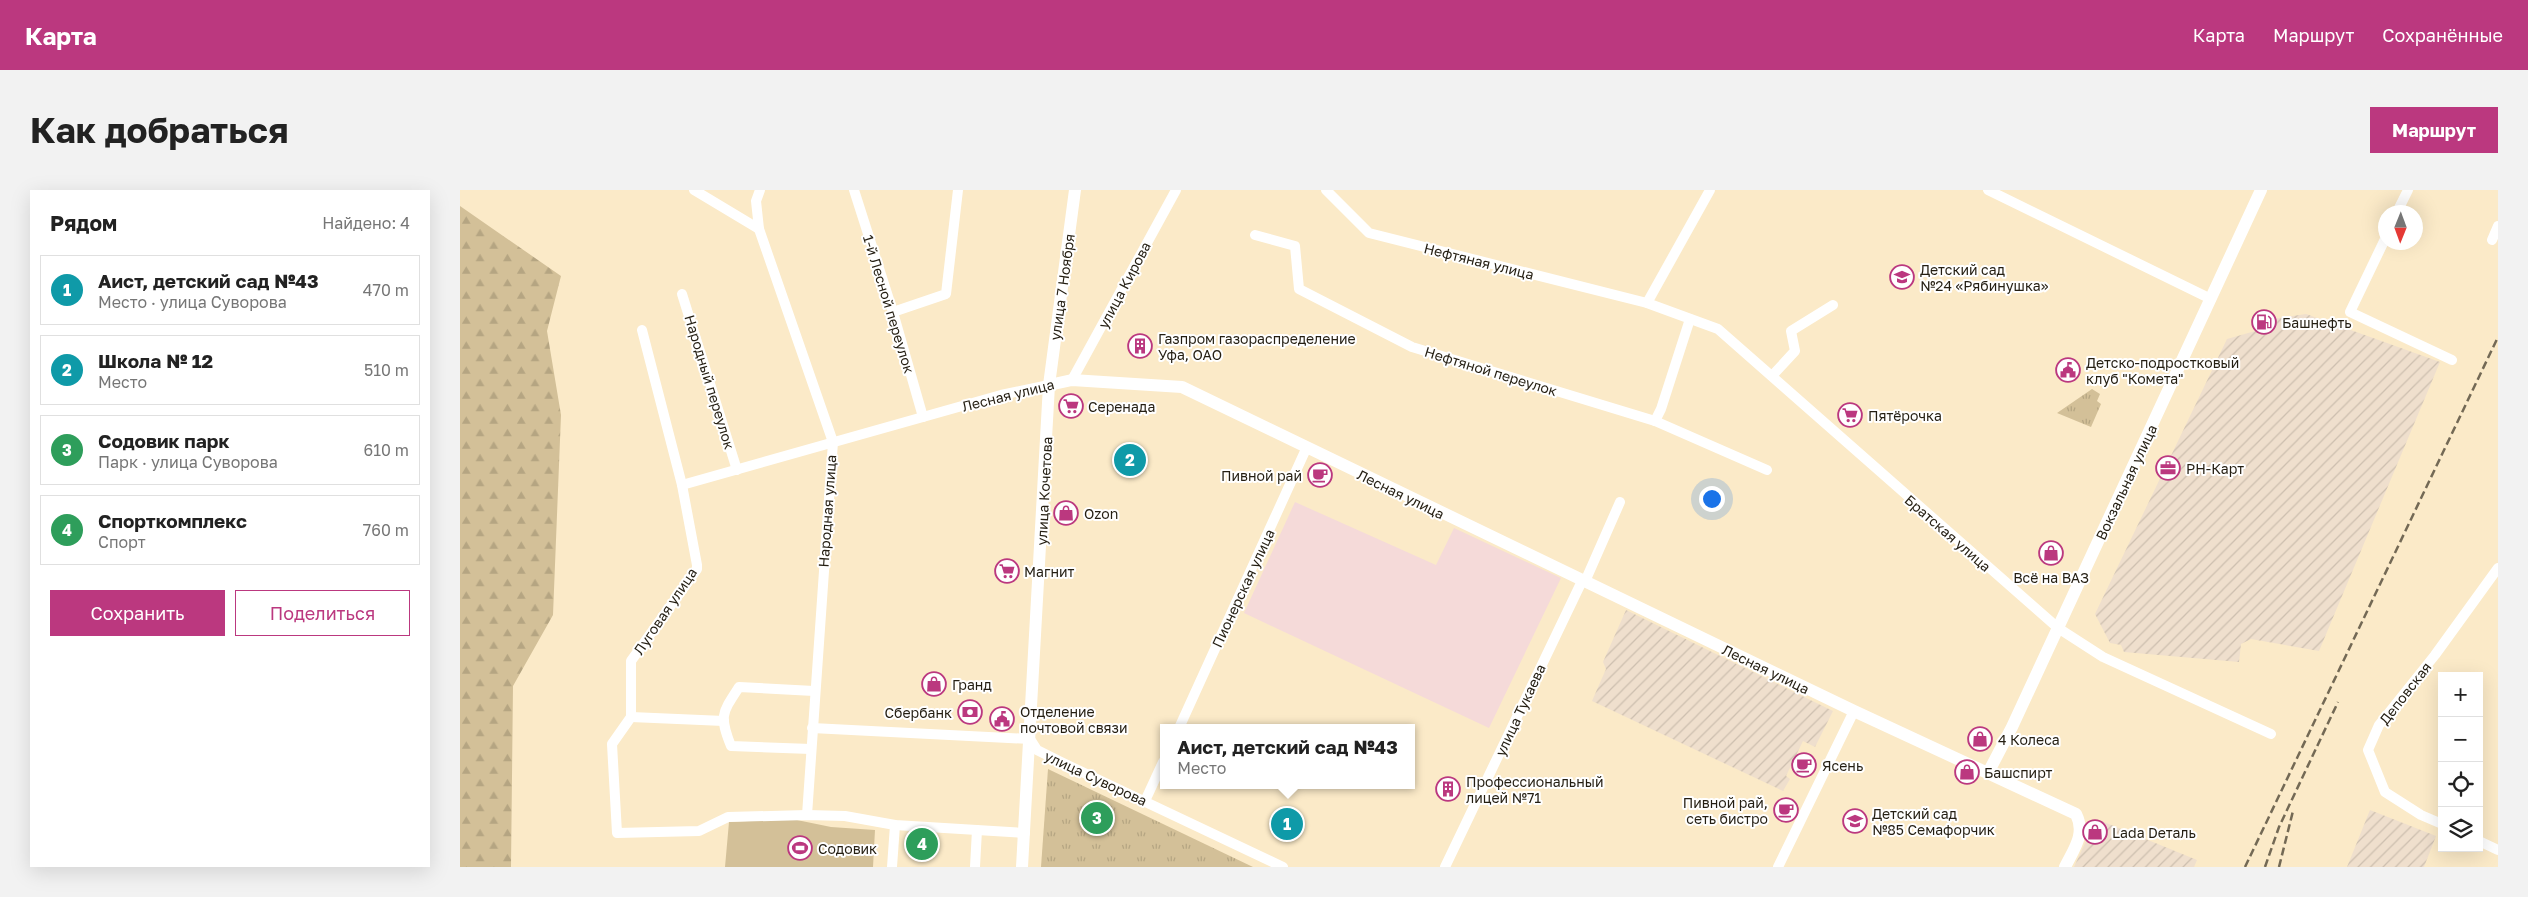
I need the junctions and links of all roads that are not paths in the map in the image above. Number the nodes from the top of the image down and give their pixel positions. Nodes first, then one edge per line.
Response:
1 (694, 190) edge
2 (760, 190) edge
3 (854, 190) edge
4 (958, 190) edge
5 (1075, 190) edge
6 (1176, 190) edge
7 (1326, 190) edge
8 (1710, 190) edge
9 (2262, 190) edge
10 (2408, 190) edge
11 (1991, 191) edge
12 (2400, 205) edge
13 (2498, 226) edge
14 (759, 229) junction
15 (1255, 235) dead end
16 (2492, 240) dead end
17 (2379, 250) edge
18 (682, 294) dead end
19 (2211, 299) junction
20 (1647, 303) junction
21 (1833, 305) dead end
22 (893, 312) junction
23 (1690, 319) junction
24 (642, 330) dead end
25 (2452, 360) dead end
26 (1772, 376) junction
27 (1072, 380) junction
28 (1049, 385) junction
29 (923, 418) junction
30 (1655, 421) junction
31 (832, 442) junction
32 (1306, 449) junction
33 (737, 470) junction
34 (1767, 470) dead end
35 (682, 485) junction
36 (1620, 502) dead end
37 (2498, 568) edge
38 (1582, 581) junction
39 (2058, 628) junction
40 (814, 691) junction
41 (1854, 711) junction
42 (631, 718) junction
43 (724, 721) junction
44 (1181, 724) edge
45 (812, 728) junction
46 (2271, 734) dead end
47 (811, 749) junction
48 (1032, 749) junction
49 (1160, 768) edge
50 (1988, 774) junction
51 (1145, 801) junction
52 (807, 815) junction
53 (2438, 822) edge
54 (895, 825) junction
55 (977, 830) junction
56 (1025, 833) junction
57 (2483, 844) edge
58 (2498, 850) edge
59 (892, 867) edge
60 (975, 867) edge
61 (1022, 867) edge
62 (1283, 867) edge
63 (1445, 867) edge
64 (1778, 867) edge
65 (2065, 867) edge

1 - 14 street
2 - 14 street, Народная улица
3 - 22 street, 1-й Лесной переулок
4 - 22 street
5 - 28 main road, улица 7 Ноября
6 - 27 street, улица Кирова
7 - 20 street, Нефтяная улица
8 - 20 street
9 - 19 main road, Вокзальная улица
10 - 12 street
11 - 19 street
13 - 16 street
14 - 31 street, Народная улица
15 - 30 street, Нефтяной переулок
17 - 25 street
18 - 33 street, Народный переулок
19 - 39 main road, Вокзальная улица
20 - 23 street, Братская улица
21 - 26 street
22 - 29 street, 1-й Лесной переулок
23 - 26 street, Братская улица
23 - 30 street
24 - 35 street, Луговая улица
26 - 39 street, Братская улица
27 - 28 main road, Лесная улица
27 - 32 main road, Лесная улица
28 - 29 street, Лесная улица
28 - 48 main road, улица Кочетова
29 - 31 street, Лесная улица
30 - 34 street, Нефтяной переулок
31 - 33 street, Лесная улица
31 - 40 street, Народная улица
32 - 38 main road, Лесная улица
32 - 44 street, Пионерская улица
33 - 35 street, Лесная улица
35 - 42 street, Луговая улица
36 - 38 street, улица Тукаева
37 - 53 street, Деповская
38 - 41 main road, Лесная улица
38 - 63 street, улица Тукаева
39 - 46 street, Братская улица
39 - 50 main road, Вокзальная улица
40 - 43 street
40 - 45 street, Народная улица
41 - 50 main road, Лесная улица
41 - 64 street
42 - 43 street
42 - 52 street
43 - 47 street
45 - 47 street, Народная улица
45 - 48 street, улица Суворова
47 - 52 street, Народная улица
48 - 51 street, улица Суворова
48 - 56 main road, улица Кочетова
49 - 51 street
50 - 65 main road, Лесная улица
51 - 62 street, улица Суворова
52 - 54 street
54 - 55 street
54 - 59 street
55 - 56 street
55 - 60 street
56 - 61 main road, улица Кочетова
57 - 58 street

